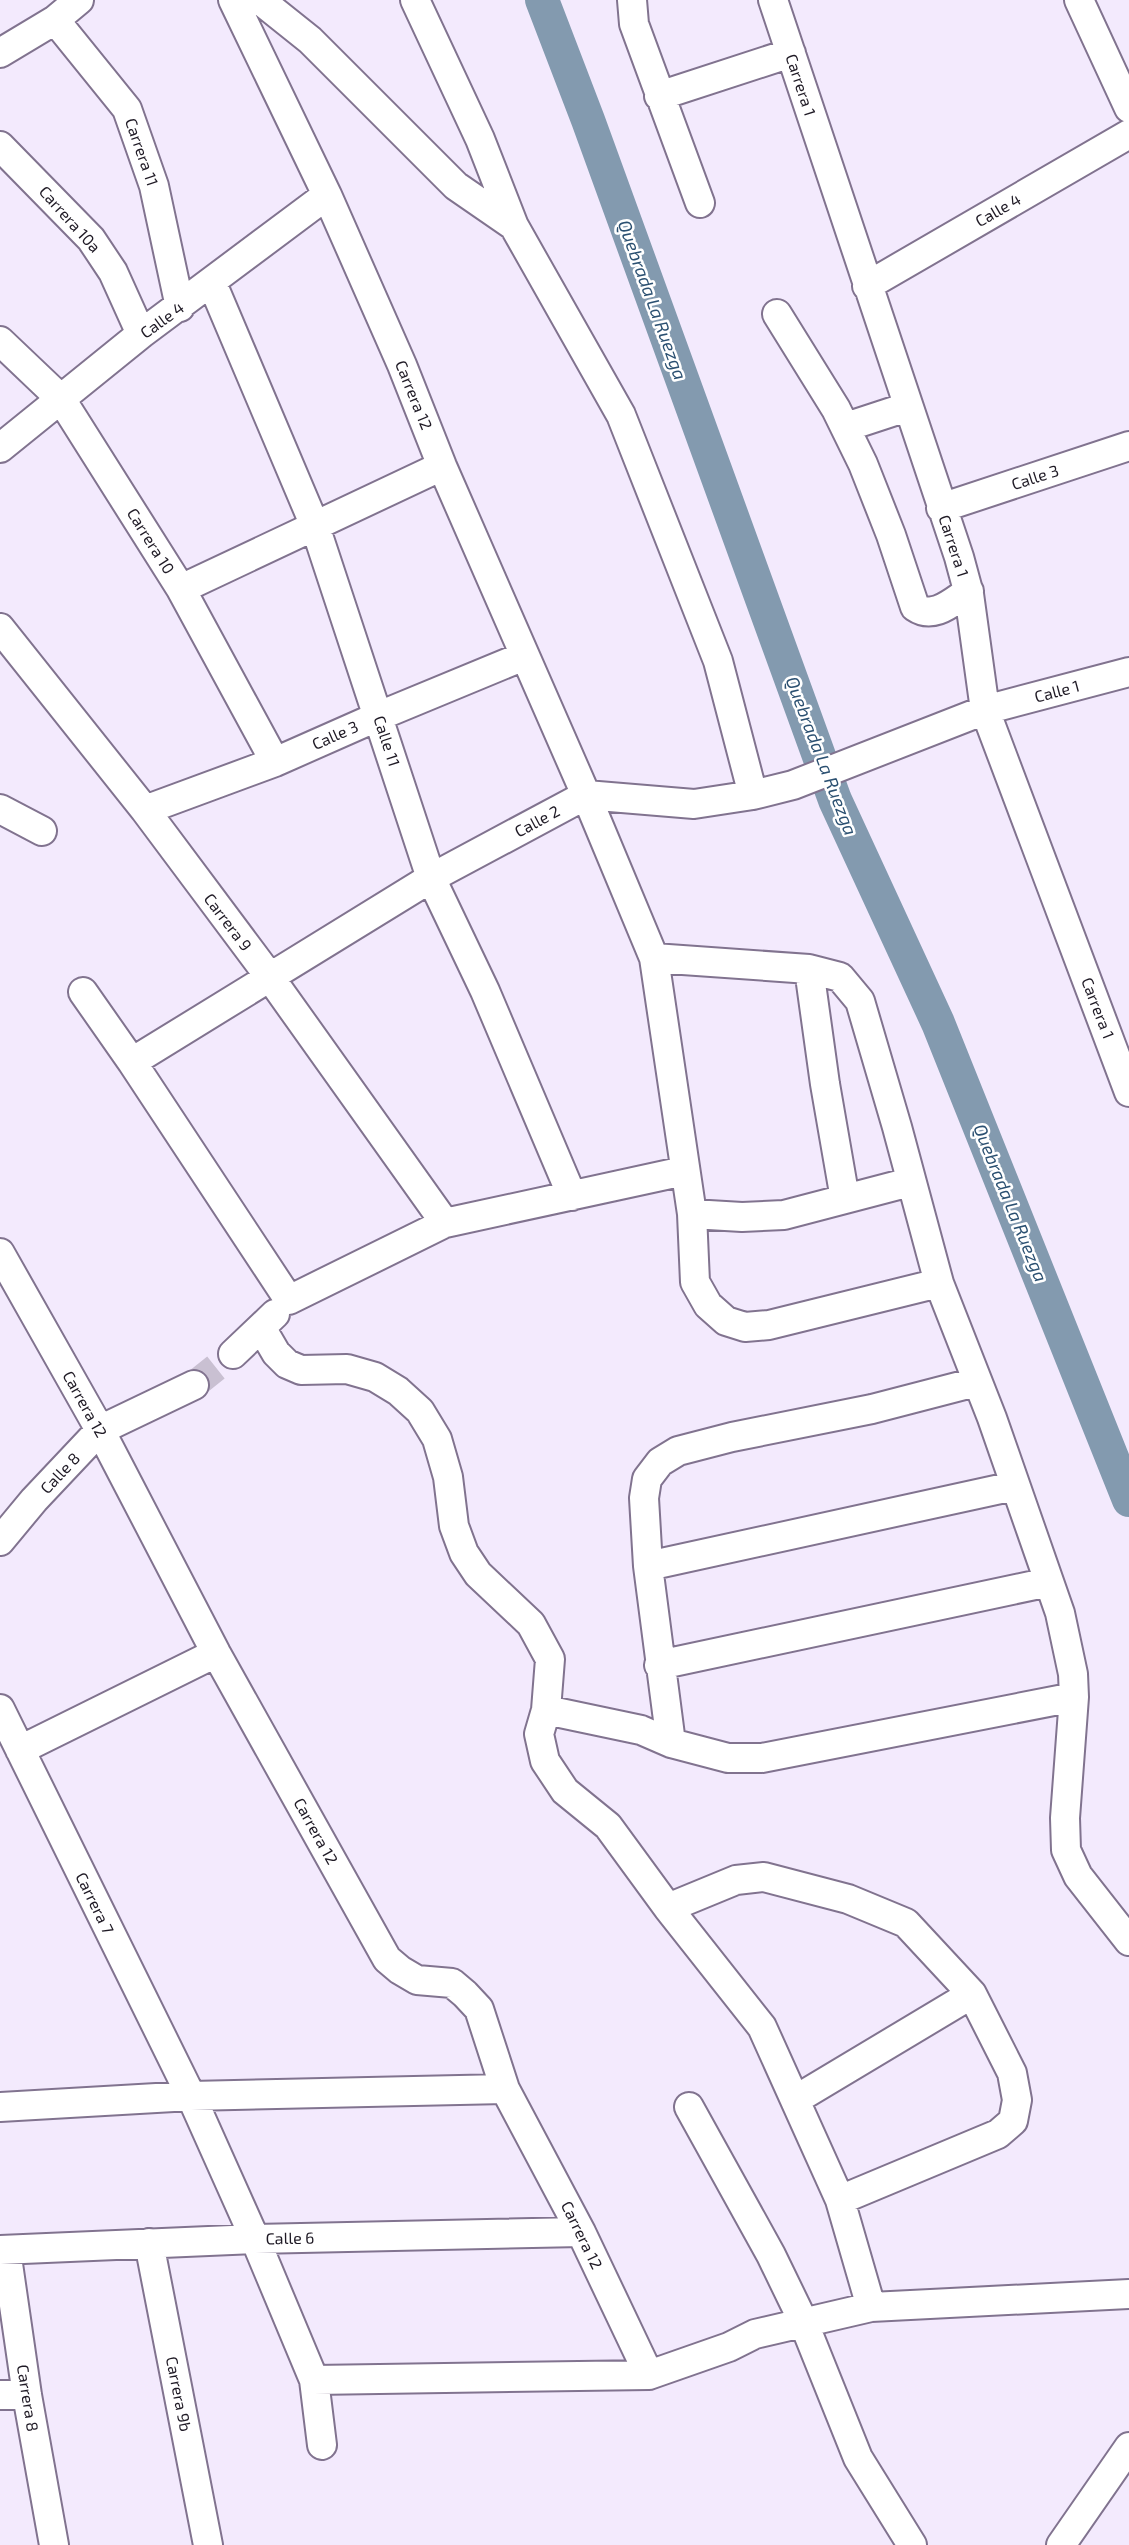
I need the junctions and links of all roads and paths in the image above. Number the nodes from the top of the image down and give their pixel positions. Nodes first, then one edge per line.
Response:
1 (79, 0) edge
2 (233, 0) edge
3 (260, 0) edge
4 (415, 0) edge
5 (632, 0) edge
6 (773, 0) edge
7 (1079, 0) edge
8 (55, 20) junction
9 (0, 53) edge
10 (791, 53) junction
11 (659, 96) junction
12 (1129, 108) edge
13 (1129, 134) edge
14 (0, 146) edge
15 (327, 195) junction
16 (700, 203) dead end
17 (514, 226) junction
18 (212, 283) junction
19 (867, 286) junction
20 (180, 307) junction
21 (777, 314) dead end
22 (141, 334) junction
23 (0, 341) edge
24 (61, 399) junction
25 (907, 407) junction
26 (846, 427) junction
27 (1129, 446) edge
28 (0, 448) edge
29 (442, 466) junction
30 (941, 508) junction
31 (315, 526) junction
32 (181, 589) junction
33 (969, 591) junction
34 (0, 628) edge
35 (524, 656) junction
36 (1129, 672) edge
37 (986, 710) junction
38 (378, 716) junction
39 (275, 762) junction
40 (586, 795) junction
41 (753, 795) junction
42 (0, 809) edge
43 (145, 810) junction
44 (42, 831) dead end
45 (431, 878) junction
46 (654, 958) junction
47 (809, 969) junction
48 (268, 976) junction
49 (83, 992) dead end
50 (1117, 1023) edge
51 (132, 1062) junction
52 (1129, 1092) edge
53 (684, 1171) junction
54 (910, 1182) junction
55 (572, 1196) junction
56 (845, 1199) junction
57 (692, 1214) junction
58 (445, 1222) junction
59 (0, 1253) edge
60 (939, 1283) junction
61 (289, 1300) junction
62 (262, 1329) junction
63 (233, 1354) tunnel mouth
64 (976, 1382) junction
65 (195, 1385) tunnel mouth
66 (100, 1430) junction
67 (1014, 1486) junction
68 (0, 1541) edge
69 (648, 1566) junction
70 (1049, 1582) junction
71 (216, 1653) junction
72 (659, 1665) junction
73 (1074, 1697) junction
74 (0, 1709) edge
75 (546, 1710) junction
76 (671, 1743) junction
77 (20, 1750) junction
78 (668, 1908) junction
79 (1129, 1941) edge
80 (972, 1994) junction
81 (505, 2089) junction
82 (191, 2096) junction
83 (795, 2100) junction
84 (689, 2107) dead end
85 (0, 2108) edge
86 (840, 2199) junction
87 (581, 2232) junction
88 (255, 2239) junction
89 (149, 2243) junction
90 (3, 2250) edge
91 (1129, 2294) edge
92 (871, 2307) junction
93 (803, 2321) junction
94 (649, 2375) junction
95 (314, 2380) junction
96 (13, 2395) edge
97 (322, 2445) dead end
98 (1129, 2447) edge
99 (54, 2545) edge
100 (208, 2545) edge
101 (912, 2545) edge
102 (1061, 2545) edge

1 - 8 street
2 - 15 street, Carrera 12
3 - 17 street
4 - 17 street
5 - 11 street
6 - 10 street, Carrera 1
7 - 12 street
8 - 9 street
8 - 20 street, Carrera 11
10 - 11 street
10 - 19 street, Carrera 1
11 - 16 street
13 - 19 street, Calle 4
14 - 22 street, Carrera 10a
15 - 18 street, Calle 4
15 - 29 street, Carrera 12
17 - 41 street
18 - 20 street, Calle 4
18 - 31 street, Calle 11
19 - 25 street, Carrera 1
20 - 22 street, Calle 4
21 - 26 street
22 - 24 street, Calle 4
23 - 24 street, Carrera 10
24 - 28 street, Calle 4
24 - 32 street, Carrera 10
25 - 26 street
25 - 30 street, Carrera 1
26 - 33 street
27 - 30 street, Calle 3
29 - 31 street
29 - 35 street, Carrera 12
30 - 33 street, Carrera 1
31 - 32 street
31 - 38 street, Calle 11
32 - 39 street, Carrera 10
33 - 37 street, Carrera 1
34 - 43 street, Carrera 9
35 - 38 street, Calle 3
35 - 40 street, Carrera 12
36 - 37 street, Calle 1
37 - 41 street
37 - 50 street, Carrera 1
38 - 39 street, Calle 3
38 - 45 street, Calle 11
39 - 43 street, Calle 3
40 - 41 street
40 - 45 street, Calle 2
40 - 46 street, Carrera 12
42 - 44 street
43 - 48 street, Carrera 9
45 - 48 street, Calle 2
45 - 55 street, Calle 11
46 - 47 street
46 - 53 street, Carrera 12
47 - 54 street
47 - 56 street
48 - 51 street, Calle 2
48 - 58 street, Carrera 9
49 - 51 street
50 - 52 street, Carrera 1
51 - 61 street
53 - 55 street
53 - 57 street, Carrera 12
54 - 56 street
54 - 60 street
55 - 58 street
56 - 57 street
57 - 60 street, Carrera 12
58 - 61 street
59 - 66 street, Carrera 12
60 - 64 street
61 - 62 street
62 - 63 street
62 - 75 street
64 - 67 street
64 - 69 street
65 - 66 street, Calle 8
66 - 68 street, Calle 8
66 - 71 street, Carrera 12
67 - 69 street
67 - 70 street
69 - 72 street
70 - 72 street
70 - 73 street
71 - 77 street
71 - 81 street, Carrera 12
72 - 76 street
73 - 76 street
73 - 79 street
74 - 77 street, Carrera 7
75 - 76 street
75 - 78 street
77 - 82 street, Carrera 7
78 - 80 street
78 - 83 street
80 - 83 street
80 - 86 street
81 - 82 street
81 - 87 street, Carrera 12
82 - 85 street
82 - 88 street, Carrera 7
83 - 86 street
84 - 93 street
86 - 92 street
87 - 88 street, Calle 6
87 - 94 street, Carrera 12
88 - 89 street, Calle 6
88 - 95 street, Carrera 7
89 - 90 street, Calle 6
89 - 100 street, Carrera 9b
90 - 96 street, Carrera 8
91 - 92 street
92 - 93 street
93 - 94 street
93 - 101 street
94 - 95 street
95 - 97 street, Carrera 7
96 - 99 street, Carrera 8
98 - 102 street

